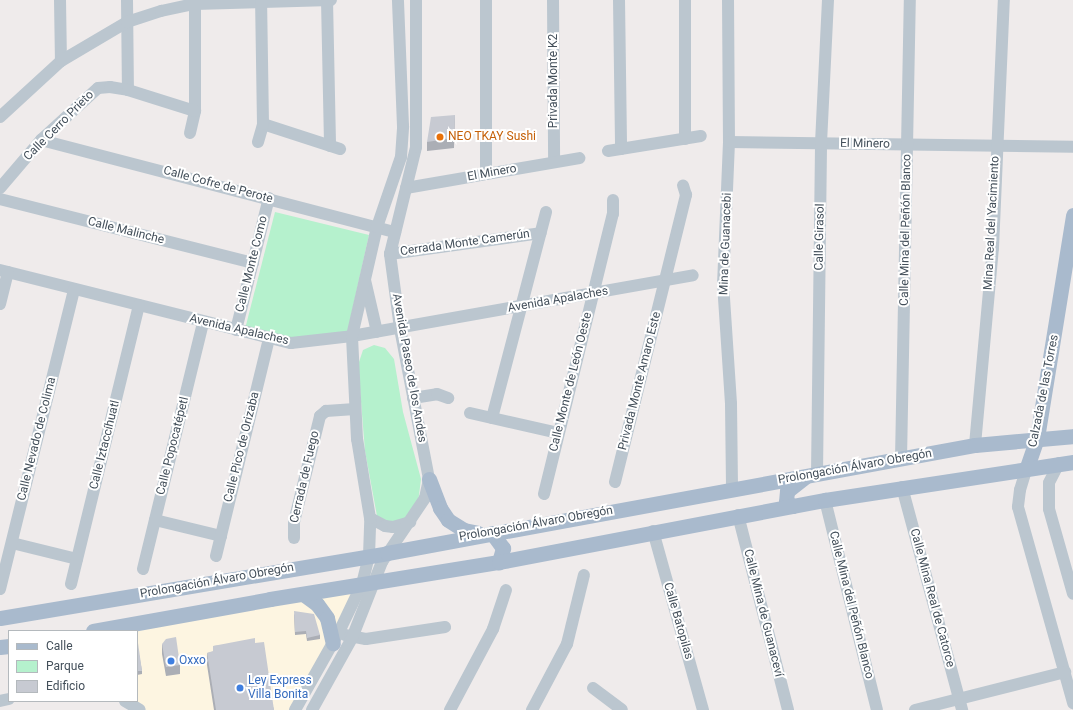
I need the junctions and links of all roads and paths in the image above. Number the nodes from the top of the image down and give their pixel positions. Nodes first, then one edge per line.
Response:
1 (60, 0) edge
2 (127, 0) edge
3 (261, 0) edge
4 (327, 0) edge
5 (330, 0) edge
6 (398, 0) edge
7 (416, 0) edge
8 (486, 0) edge
9 (553, 0) edge
10 (619, 0) edge
11 (685, 0) edge
12 (728, 0) edge
13 (828, 0) edge
14 (910, 0) edge
15 (1004, 0) edge
16 (195, 2) edge
17 (127, 22) junction
18 (61, 61) junction
19 (128, 90) junction
20 (195, 111) junction
21 (0, 116) edge
22 (263, 124) junction
23 (190, 133) dead end
24 (701, 136) dead end
25 (685, 139) junction
26 (41, 140) junction
27 (258, 142) dead end
28 (729, 142) junction
29 (821, 143) junction
30 (907, 145) junction
31 (996, 146) junction
32 (1073, 147) edge
33 (621, 148) junction
34 (608, 151) dead end
35 (579, 158) dead end
36 (554, 162) junction
37 (486, 174) junction
38 (684, 186) dead end
39 (0, 188) edge
40 (406, 188) junction
41 (269, 198) junction
42 (0, 199) edge
43 (613, 200) dead end
44 (546, 212) dead end
45 (1073, 215) edge
46 (377, 227) junction
47 (395, 232) junction
48 (540, 233) junction
49 (390, 254) junction
50 (253, 263) junction
51 (4, 271) edge
52 (693, 275) dead end
53 (364, 276) junction
54 (666, 280) junction
55 (74, 289) junction
56 (593, 294) junction
57 (0, 304) edge
58 (139, 305) junction
59 (520, 307) junction
60 (203, 322) junction
61 (400, 328) junction
62 (236, 330) junction
63 (377, 332) junction
64 (352, 336) junction
65 (269, 338) junction
66 (413, 398) junction
67 (448, 398) dead end
68 (355, 409) junction
69 (470, 414) dead end
70 (492, 418) junction
71 (558, 433) junction
72 (1072, 434) edge
73 (1037, 438) junction
74 (975, 445) junction
75 (901, 459) junction
76 (1066, 462) edge
77 (1027, 467) junction
78 (812, 475) junction
79 (429, 479) junction
80 (615, 482) dead end
81 (902, 487) junction
82 (732, 489) junction
83 (544, 494) dead end
84 (825, 500) junction
85 (793, 506) junction
86 (738, 515) junction
87 (370, 518) junction
88 (155, 520) junction
89 (410, 522) junction
90 (653, 532) junction
91 (487, 533) junction
92 (221, 536) junction
93 (294, 538) dead end
94 (12, 543) junction
95 (387, 553) junction
96 (216, 556) dead end
97 (369, 556) junction
98 (77, 559) junction
99 (499, 562) junction
100 (143, 569) dead end
101 (584, 575) dead end
102 (368, 583) junction
103 (71, 584) dead end
104 (0, 589) edge
105 (506, 590) dead end
106 (303, 594) junction
107 (1073, 594) edge
108 (0, 618) edge
109 (445, 627) dead end
110 (99, 630) edge
111 (336, 637) junction
112 (352, 638) junction
113 (1065, 672) junction
114 (593, 688) dead end
115 (126, 702) edge
116 (1073, 703) edge
117 (960, 704) edge
118 (140, 710) edge
119 (295, 710) edge
120 (312, 710) edge
121 (450, 710) edge
122 (532, 710) edge
123 (622, 710) edge
124 (703, 710) edge
125 (788, 710) edge
126 (878, 710) edge
127 (915, 710) edge

1 - 18 street
2 - 17 street
3 - 4 street
3 - 16 street
3 - 22 street
4 - 5 street
4 - 22 street
6 - 46 street, Avenida Paseo de los Andes
7 - 40 street, Avenida Paseo de los Andes
8 - 37 street
9 - 36 street, Privada Monte K2
10 - 33 street
11 - 25 street
12 - 28 street, Mina de Guanacebi
13 - 29 street, Calle Girasol
14 - 30 street, Calle Mina del Peñón Blanco
15 - 31 street, Mina Real del Yacimiento
16 - 17 street
16 - 20 street
17 - 18 street
17 - 19 street
18 - 21 street
19 - 20 street, Calle Cerro Prieto
19 - 26 street, Calle Cerro Prieto
20 - 23 street
22 - 27 street
24 - 25 street
25 - 33 street
26 - 39 street, Calle Cerro Prieto
26 - 41 street, Calle Cofre de Perote
28 - 29 street, El Minero
28 - 82 street, Mina de Guanacebi
29 - 30 street, El Minero
29 - 78 street, Calle Girasol
30 - 31 street, El Minero
30 - 75 street, Calle Mina del Peñón Blanco
31 - 32 street, El Minero
31 - 74 street, Mina Real del Yacimiento
33 - 34 street
35 - 36 street, El Minero
36 - 37 street, El Minero
37 - 40 street, El Minero
38 - 54 street, Privada Monte Amaro Este
40 - 47 street, Avenida Paseo de los Andes
41 - 46 street, Calle Cofre de Perote
41 - 50 street, Calle Monte Como
42 - 50 street, Calle Malinche
43 - 56 street, Calle Monte de León Oeste
44 - 48 street
45 - 73 main road, Calzada de las Torres
46 - 47 street, Calle Cofre de Perote
46 - 53 street, Avenida Paseo de los Andes
47 - 49 street, Avenida Paseo de los Andes
48 - 49 street, Cerrada Monte Camerún
48 - 59 street
49 - 61 street, Avenida Paseo de los Andes
50 - 62 street, Calle Monte Como
51 - 55 street, Avenida Apalaches
51 - 57 street
52 - 54 street, Avenida Apalaches
53 - 63 street
53 - 64 street, Avenida Paseo de los Andes
54 - 56 street, Avenida Apalaches
54 - 80 street, Privada Monte Amaro Este
55 - 58 street, Avenida Apalaches
55 - 94 street, Calle Nevado de Colima
56 - 59 street, Avenida Apalaches
56 - 71 street, Calle Monte de León Oeste
58 - 60 street, Avenida Apalaches
58 - 98 street, Calle Iztaccíhuatl
59 - 61 street, Avenida Apalaches
59 - 70 street
60 - 62 street, Avenida Apalaches
60 - 88 street, Calle Popocatépetl
61 - 63 street, Avenida Apalaches
61 - 66 street, Avenida Paseo de los Andes
62 - 65 street, Avenida Apalaches
63 - 64 street, Avenida Apalaches
64 - 65 street, Avenida Apalaches
64 - 68 street, Avenida Paseo de los Andes
65 - 92 street, Calle Pico de Orizaba
66 - 67 street
66 - 79 street, Avenida Paseo de los Andes
68 - 87 street, Avenida Paseo de los Andes
68 - 93 street, Cerrada de Fuego
69 - 70 street
70 - 71 street
71 - 83 street, Calle Monte de León Oeste
72 - 73 main road, Prolongación Álvaro Obregón
72 - 76 main road
73 - 74 main road, Prolongación Álvaro Obregón
73 - 77 main road, Calzada de las Torres
74 - 75 main road, Prolongación Álvaro Obregón
75 - 78 main road, Prolongación Álvaro Obregón
76 - 77 main road
76 - 107 street
77 - 81 main road
77 - 113 street, Calzada de las Torres
78 - 82 main road, Prolongación Álvaro Obregón
78 - 85 main road
79 - 89 street, Avenida Paseo de los Andes
79 - 91 main road
81 - 84 main road
81 - 117 street, Calle Mina Real de Catorce
82 - 91 main road, Prolongación Álvaro Obregón
84 - 85 main road
84 - 126 street, Calle Mina del Peñón Blanco
85 - 86 main road
86 - 90 main road
86 - 125 street, Calle Mina de Guanaceví
87 - 89 street
87 - 97 street, Avenida Paseo de los Andes
88 - 92 street
88 - 100 street, Calle Popocatépetl
89 - 95 street, Avenida Paseo de los Andes
90 - 99 main road
90 - 124 street, Calle Batopilas
91 - 95 main road, Prolongación Álvaro Obregón
91 - 99 main road
92 - 96 street, Calle Pico de Orizaba
94 - 98 street
94 - 104 street, Calle Nevado de Colima
95 - 97 main road, Prolongación Álvaro Obregón
95 - 102 street, Avenida Paseo de los Andes
97 - 102 street, Avenida Paseo de los Andes
97 - 108 main road, Prolongación Álvaro Obregón
98 - 103 street, Calle Iztaccíhuatl
99 - 102 main road
101 - 122 street
102 - 106 main road
102 - 111 street, Avenida Paseo de los Andes
102 - 112 street, Avenida Paseo de los Andes
105 - 121 street
106 - 110 main road
106 - 111 main road
109 - 112 street
111 - 112 street
111 - 119 street, Avenida Paseo de los Andes
112 - 120 street, Avenida Paseo de los Andes
113 - 116 street, Calzada de las Torres
113 - 117 street
114 - 123 street
115 - 118 street
117 - 127 street

